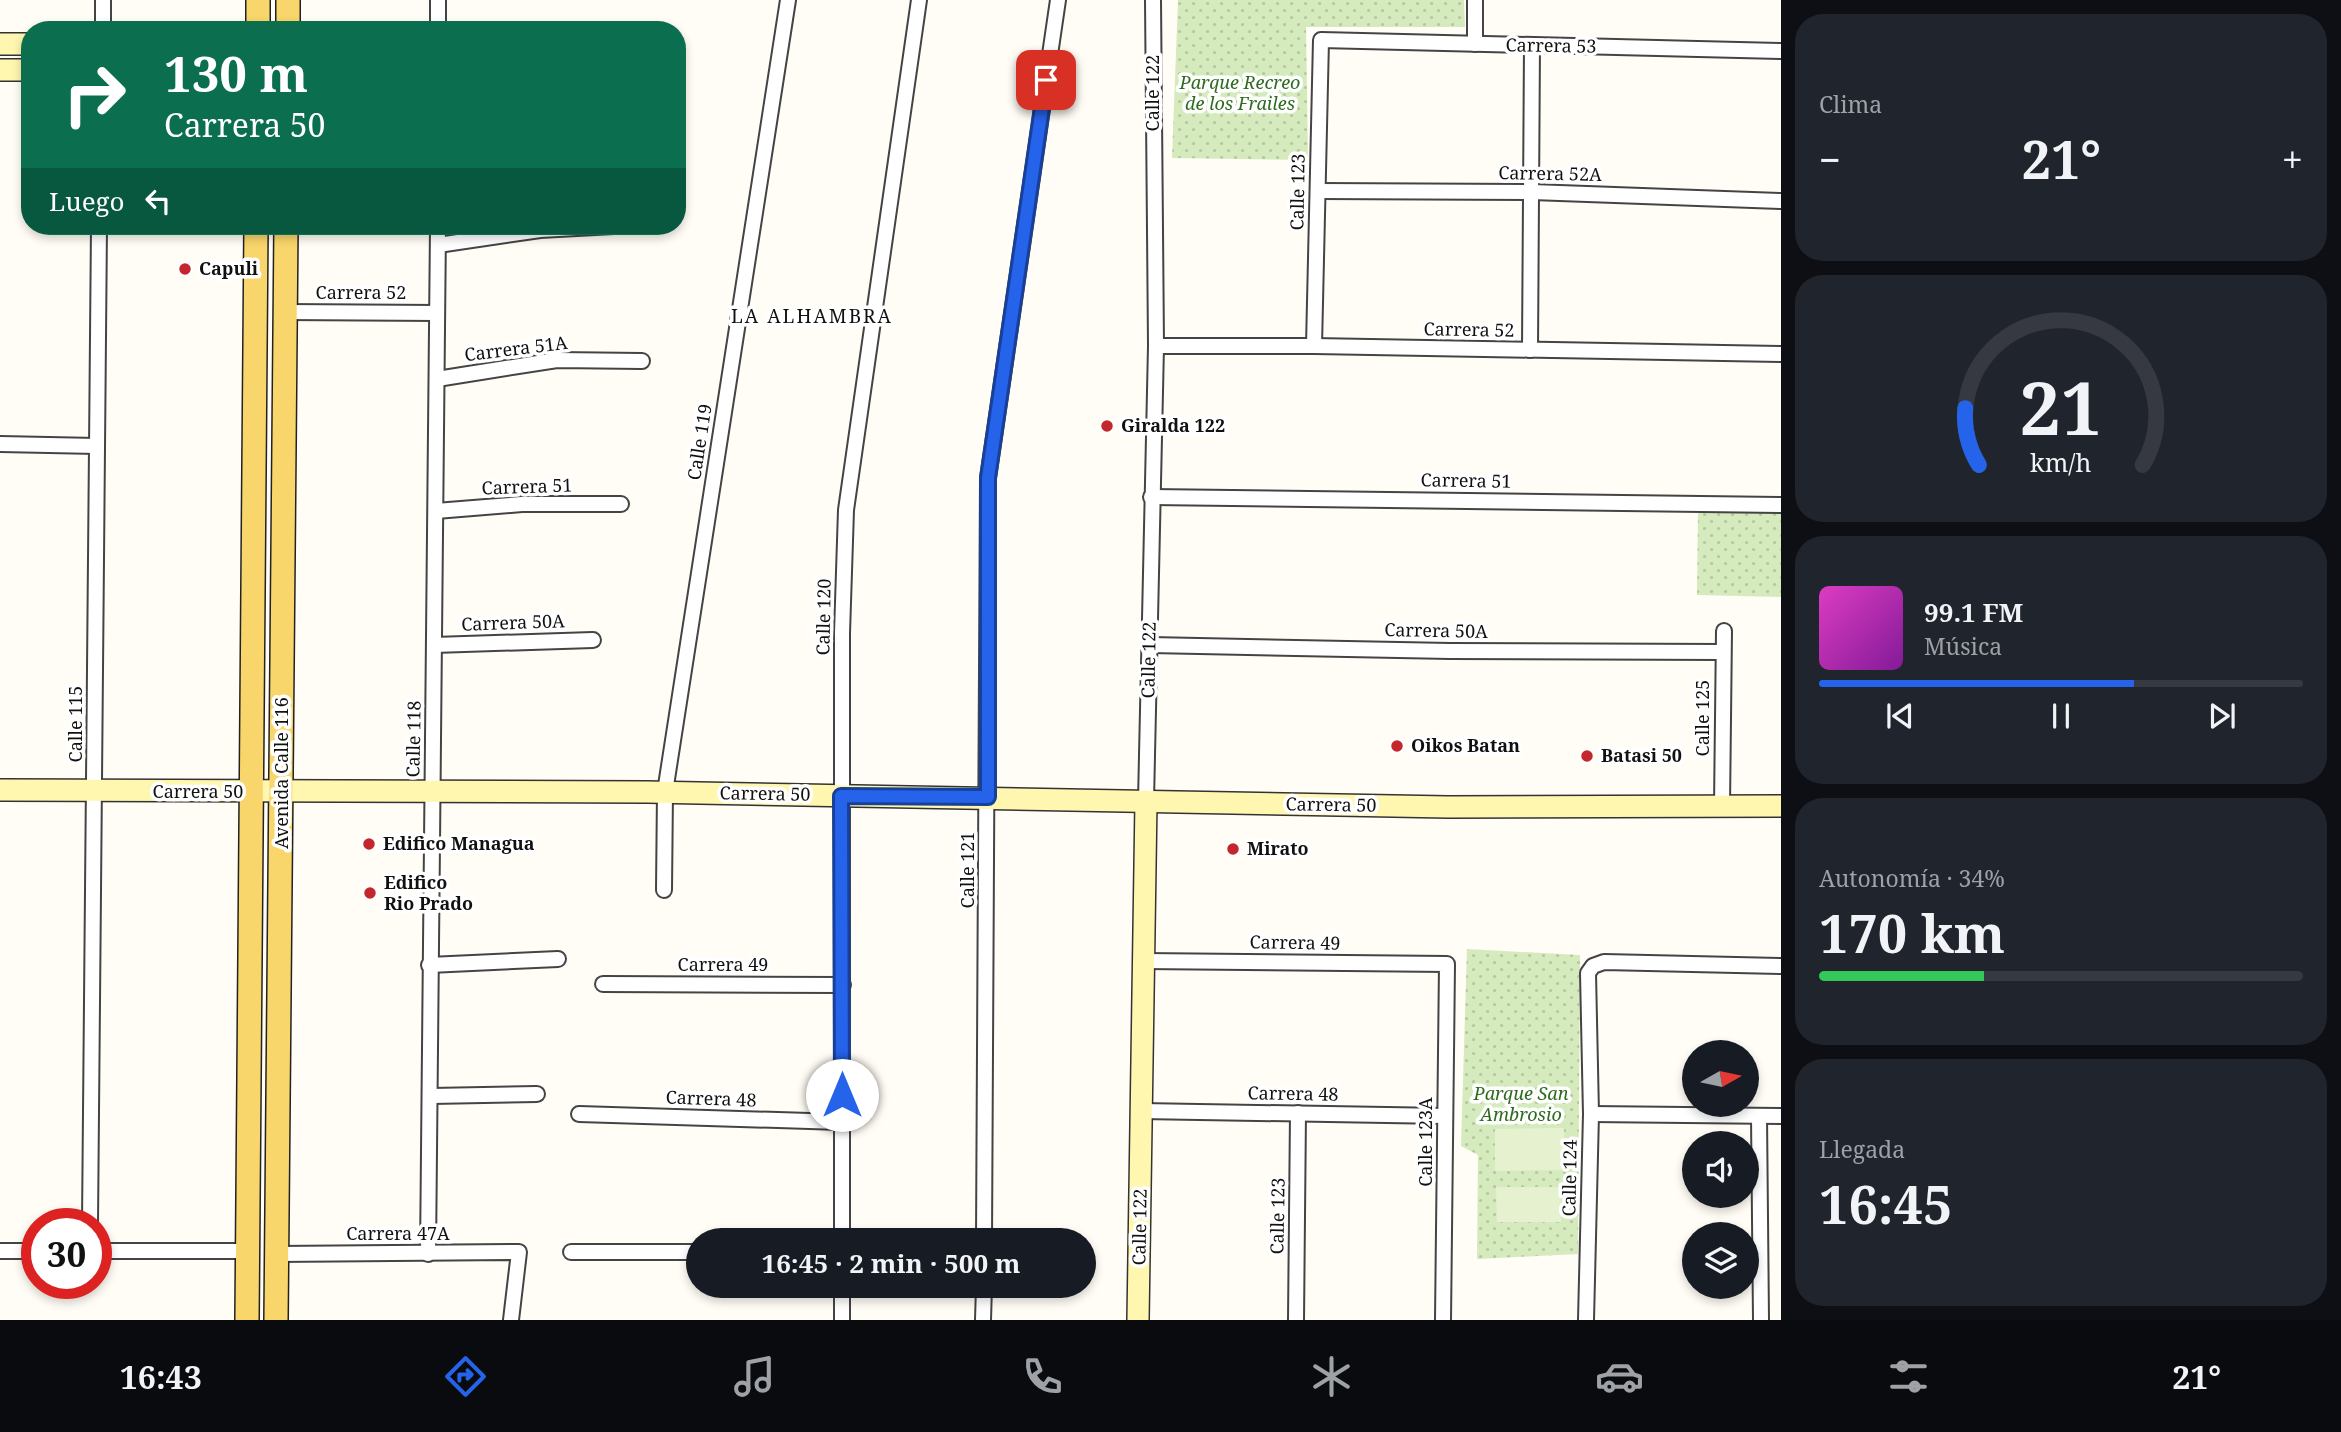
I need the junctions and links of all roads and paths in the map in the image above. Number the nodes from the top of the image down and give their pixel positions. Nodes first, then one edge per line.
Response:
1 (103, 0) edge
2 (258, 0) edge
3 (288, 0) edge
4 (438, 0) edge
5 (788, 0) edge
6 (919, 0) edge
7 (1058, 0) edge
8 (1153, 0) edge
9 (1475, 0) edge
10 (103, 21) edge
11 (258, 21) edge
12 (288, 21) edge
13 (438, 21) edge
14 (1321, 40) joint
15 (0, 44) edge
16 (21, 44) edge
17 (1475, 44) junction
18 (1532, 45) junction
19 (1781, 51) edge
20 (0, 70) edge
21 (21, 70) edge
22 (1318, 191) junction
23 (1532, 192) junction
24 (1781, 201) edge
25 (99, 235) edge
26 (256, 235) edge
27 (286, 235) edge
28 (438, 235) edge
29 (504, 235) edge
30 (438, 244) junction
31 (285, 312) junction
32 (438, 313) junction
33 (1156, 346) junction
34 (1314, 346) junction
35 (1530, 350) junction
36 (1781, 354) edge
37 (642, 361) dead end
38 (437, 379) junction
39 (0, 444) edge
40 (97, 446) junction
41 (1151, 497) junction
42 (621, 504) dead end
43 (1781, 505) edge
44 (436, 511) junction
45 (1724, 631) dead end
46 (593, 640) dead end
47 (434, 645) junction
48 (1150, 645) junction
49 (1723, 652) junction
50 (0, 790) edge
51 (94, 792) junction
52 (252, 792) junction
53 (281, 792) junction
54 (432, 792) junction
55 (665, 792) junction
56 (841, 796) junction
57 (988, 797) junction
58 (1146, 801) junction
59 (1722, 806) junction
60 (1781, 806) edge
61 (664, 890) dead end
62 (558, 959) dead end
63 (1143, 961) junction
64 (1447, 964) joint
65 (429, 965) junction
66 (1781, 966) edge
67 (603, 984) dead end
68 (843, 985) junction
69 (537, 1094) dead end
70 (431, 1096) junction
71 (1141, 1111) junction
72 (1298, 1113) junction
73 (579, 1114) dead end
74 (1591, 1114) junction
75 (1682, 1115) edge
76 (1445, 1116) junction
77 (1759, 1116) joint
78 (1781, 1116) edge
79 (842, 1122) junction
80 (90, 1208) edge
81 (842, 1228) edge
82 (984, 1228) edge
83 (0, 1251) edge
84 (21, 1251) edge
85 (112, 1251) edge
86 (248, 1251) junction
87 (570, 1252) dead end
88 (686, 1252) edge
89 (277, 1254) junction
90 (428, 1254) junction
91 (842, 1298) edge
92 (984, 1298) edge
93 (247, 1320) edge
94 (276, 1320) edge
95 (511, 1320) edge
96 (842, 1320) edge
97 (983, 1320) edge
98 (1139, 1320) edge
99 (1296, 1320) edge
100 (1443, 1320) edge
101 (1586, 1320) edge
102 (1761, 1320) edge

1 - 10 street
2 - 11 main road
3 - 12 main road
4 - 13 street
5 - 55 street, Calle 119
6 - 56 street, Calle 120
7 - 57 street, Calle 121
8 - 33 street, Calle 122
9 - 17 street
14 - 17 street, Carrera 53
14 - 22 street, Calle 123
15 - 16 street
17 - 18 street, Carrera 53
18 - 19 street, Carrera 53
18 - 23 street
20 - 21 street
22 - 23 street, Carrera 52A
22 - 34 street, Calle 123
23 - 24 street, Carrera 52A
23 - 35 street
25 - 40 street, Calle 115
26 - 52 main road, Avenida Calle 116
27 - 31 main road, Avenida Calle 116
28 - 30 street, Calle 118
29 - 30 street
30 - 32 street, Calle 118
31 - 32 street, Carrera 52
31 - 53 main road, Avenida Calle 116
32 - 38 street, Calle 118
33 - 34 street, Carrera 52
33 - 41 street, Calle 122
34 - 35 street, Carrera 52
35 - 36 street, Carrera 52
37 - 38 street, Carrera 51A
38 - 44 street, Calle 118
39 - 40 street
40 - 51 street, Calle 115
41 - 43 street, Carrera 51
41 - 48 street, Calle 122
42 - 44 street, Carrera 51
44 - 47 street, Calle 118
45 - 49 street, Calle 125
46 - 47 street, Carrera 50A
47 - 54 street, Calle 118
48 - 49 street, Carrera 50A
48 - 58 street, Calle 122
49 - 59 street, Calle 125
50 - 51 street, Carrera 50
51 - 52 street, Carrera 50
51 - 80 street, Calle 115
52 - 53 street, Carrera 50
52 - 86 main road, Avenida Calle 116
53 - 54 street, Carrera 50
53 - 89 main road, Avenida Calle 116
54 - 55 street, Carrera 50
54 - 65 street, Calle 118
55 - 56 street, Carrera 50
55 - 61 street, Calle 119
56 - 57 street, Carrera 50
56 - 68 street, Calle 120
57 - 58 street, Carrera 50
57 - 82 street, Calle 121
58 - 59 street, Carrera 50
58 - 63 street, Calle 122
59 - 60 street, Carrera 50
62 - 65 street
63 - 64 street, Carrera 49
63 - 71 street, Calle 122
64 - 76 street, Calle 123A
65 - 70 street, Calle 118
66 - 74 street, Calle 124
67 - 68 street, Carrera 49
68 - 79 street, Calle 120
69 - 70 street
70 - 90 street, Calle 118
71 - 72 street, Carrera 48
71 - 98 street, Calle 122
72 - 76 street, Carrera 48
72 - 99 street, Calle 123
73 - 79 street, Carrera 48
74 - 75 street
74 - 101 street, Calle 124
76 - 100 street, Calle 123A
77 - 78 street
77 - 102 street
79 - 81 street, Calle 120
83 - 84 street
85 - 86 street
86 - 93 main road, Avenida Calle 116
87 - 88 street
89 - 90 street, Carrera 47A
89 - 94 main road, Avenida Calle 116
90 - 95 street, Carrera 47A
91 - 96 street
92 - 97 street

